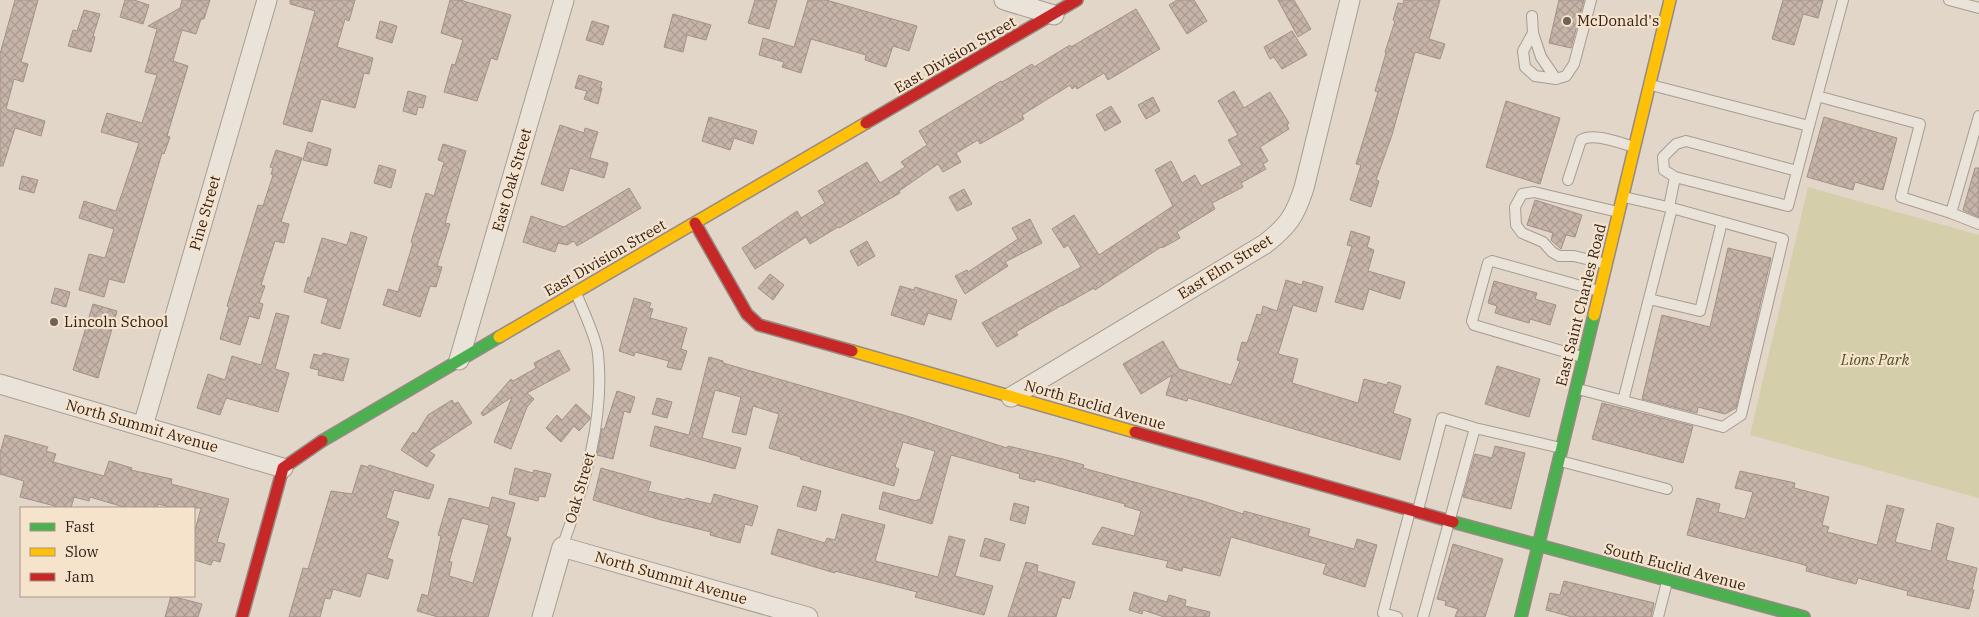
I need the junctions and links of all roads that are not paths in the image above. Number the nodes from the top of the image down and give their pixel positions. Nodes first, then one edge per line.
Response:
1 (267, 0) edge
2 (564, 0) edge
3 (1004, 0) edge
4 (1077, 0) edge
5 (1350, 0) edge
6 (1591, 0) edge
7 (1670, 0) edge
8 (1843, 0) edge
9 (1949, 0) edge
10 (1979, 8) edge
11 (1054, 15) junction
12 (1532, 16) dead end
13 (1533, 33) junction
14 (1556, 79) junction
15 (1650, 85) junction
16 (1817, 96) junction
17 (1979, 116) edge
18 (1809, 126) junction
19 (1635, 147) junction
20 (1797, 171) junction
21 (1675, 177) junction
22 (1568, 180) dead end
23 (1623, 196) junction
24 (1670, 208) junction
25 (1619, 212) junction
26 (1951, 213) junction
27 (1722, 222) junction
28 (695, 223) junction
29 (1979, 224) edge
30 (1606, 264) junction
31 (1600, 291) junction
32 (576, 292) junction
33 (1649, 298) junction
34 (1584, 357) junction
35 (459, 360) junction
36 (0, 384) edge
37 (1576, 388) junction
38 (1010, 397) junction
39 (1624, 401) junction
40 (143, 426) junction
41 (1475, 428) junction
42 (1562, 449) junction
43 (1559, 461) junction
44 (283, 468) junction
45 (1667, 489) dead end
46 (1414, 511) junction
47 (1451, 521) junction
48 (1538, 546) junction
49 (562, 547) junction
50 (1667, 581) junction
51 (242, 617) edge
52 (542, 617) edge
53 (808, 617) edge
54 (1397, 617) edge
55 (1423, 617) edge
56 (1521, 617) edge
57 (1658, 617) edge
58 (1804, 617) edge

1 - 40 street, Pine Street
2 - 35 street, East Oak Street
3 - 11 street
4 - 11 street, East Division Street
5 - 38 street, East Elm Street
6 - 14 lane
7 - 15 street, East Saint Charles Road
8 - 16 lane
9 - 10 lane
11 - 28 street, East Division Street
12 - 13 lane
13 - 14 lane
13 - 14 lane
15 - 18 lane
15 - 19 street, East Saint Charles Road
16 - 18 lane
16 - 26 lane
17 - 26 lane
18 - 20 lane
19 - 22 lane
19 - 23 street, East Saint Charles Road
20 - 21 lane
20 - 21 lane
21 - 24 lane
23 - 24 lane
23 - 25 street, East Saint Charles Road
24 - 27 lane
24 - 33 lane
25 - 30 street, East Saint Charles Road
25 - 30 lane
26 - 29 lane
27 - 33 lane
27 - 39 lane
28 - 32 street, East Division Street
28 - 38 street, North Euclid Avenue
30 - 31 street, East Saint Charles Road
31 - 34 street, East Saint Charles Road
31 - 34 lane
32 - 35 street, East Division Street
32 - 49 lane, Oak Street
33 - 39 lane
34 - 37 street, East Saint Charles Road
35 - 44 street, East Division Street
36 - 40 street, North Summit Avenue
37 - 39 lane
37 - 42 street, East Saint Charles Road
38 - 46 street, North Euclid Avenue
40 - 44 street, North Summit Avenue
41 - 42 lane
41 - 46 lane
41 - 47 lane
42 - 43 street, East Saint Charles Road
43 - 45 lane
43 - 48 street, East Saint Charles Road
44 - 51 street
46 - 47 street, North Euclid Avenue
46 - 54 lane
47 - 48 street, North Euclid Avenue
47 - 55 lane
48 - 50 street, South Euclid Avenue
48 - 56 street, East Saint Charles Road
49 - 52 street
49 - 53 street, North Summit Avenue
50 - 57 lane
50 - 58 street, South Euclid Avenue

